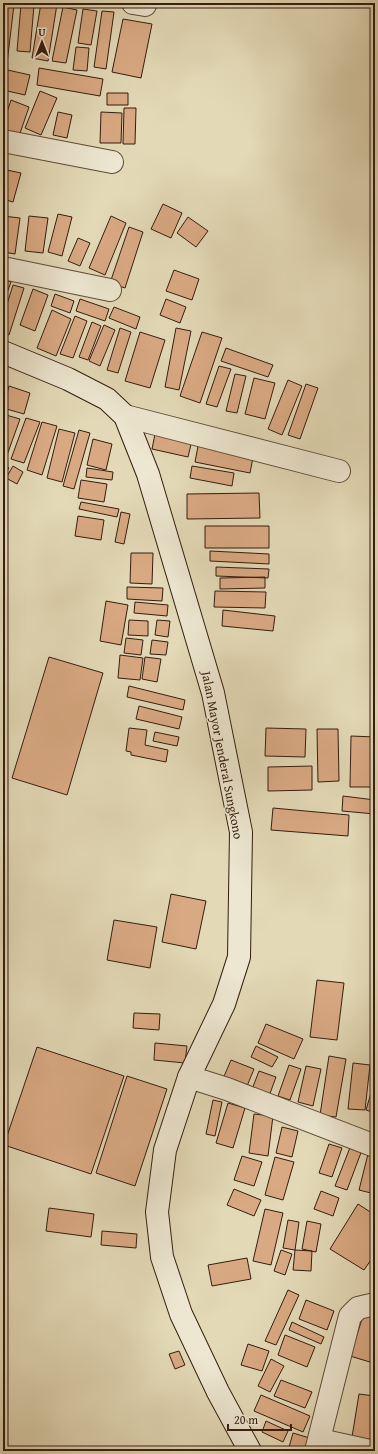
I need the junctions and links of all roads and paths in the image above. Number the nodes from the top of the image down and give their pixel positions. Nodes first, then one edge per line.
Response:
1 (3, 141) edge
2 (112, 162) dead end
3 (3, 268) edge
4 (110, 290) dead end
5 (3, 352) edge
6 (125, 416) junction
7 (339, 471) dead end
8 (190, 1077) junction
9 (375, 1146) edge
10 (375, 1304) edge
11 (318, 1445) edge
12 (250, 1451) edge
13 (370, 1451) edge

1 - 2 main road
3 - 4 main road
5 - 6 main road, Jalan Mayor Jenderal Sungkono
6 - 7 main road
6 - 8 main road, Jalan Mayor Jenderal Sungkono
8 - 9 main road
8 - 12 main road, Jalan Mayor Jenderal Sungkono
10 - 11 main road
11 - 13 main road

